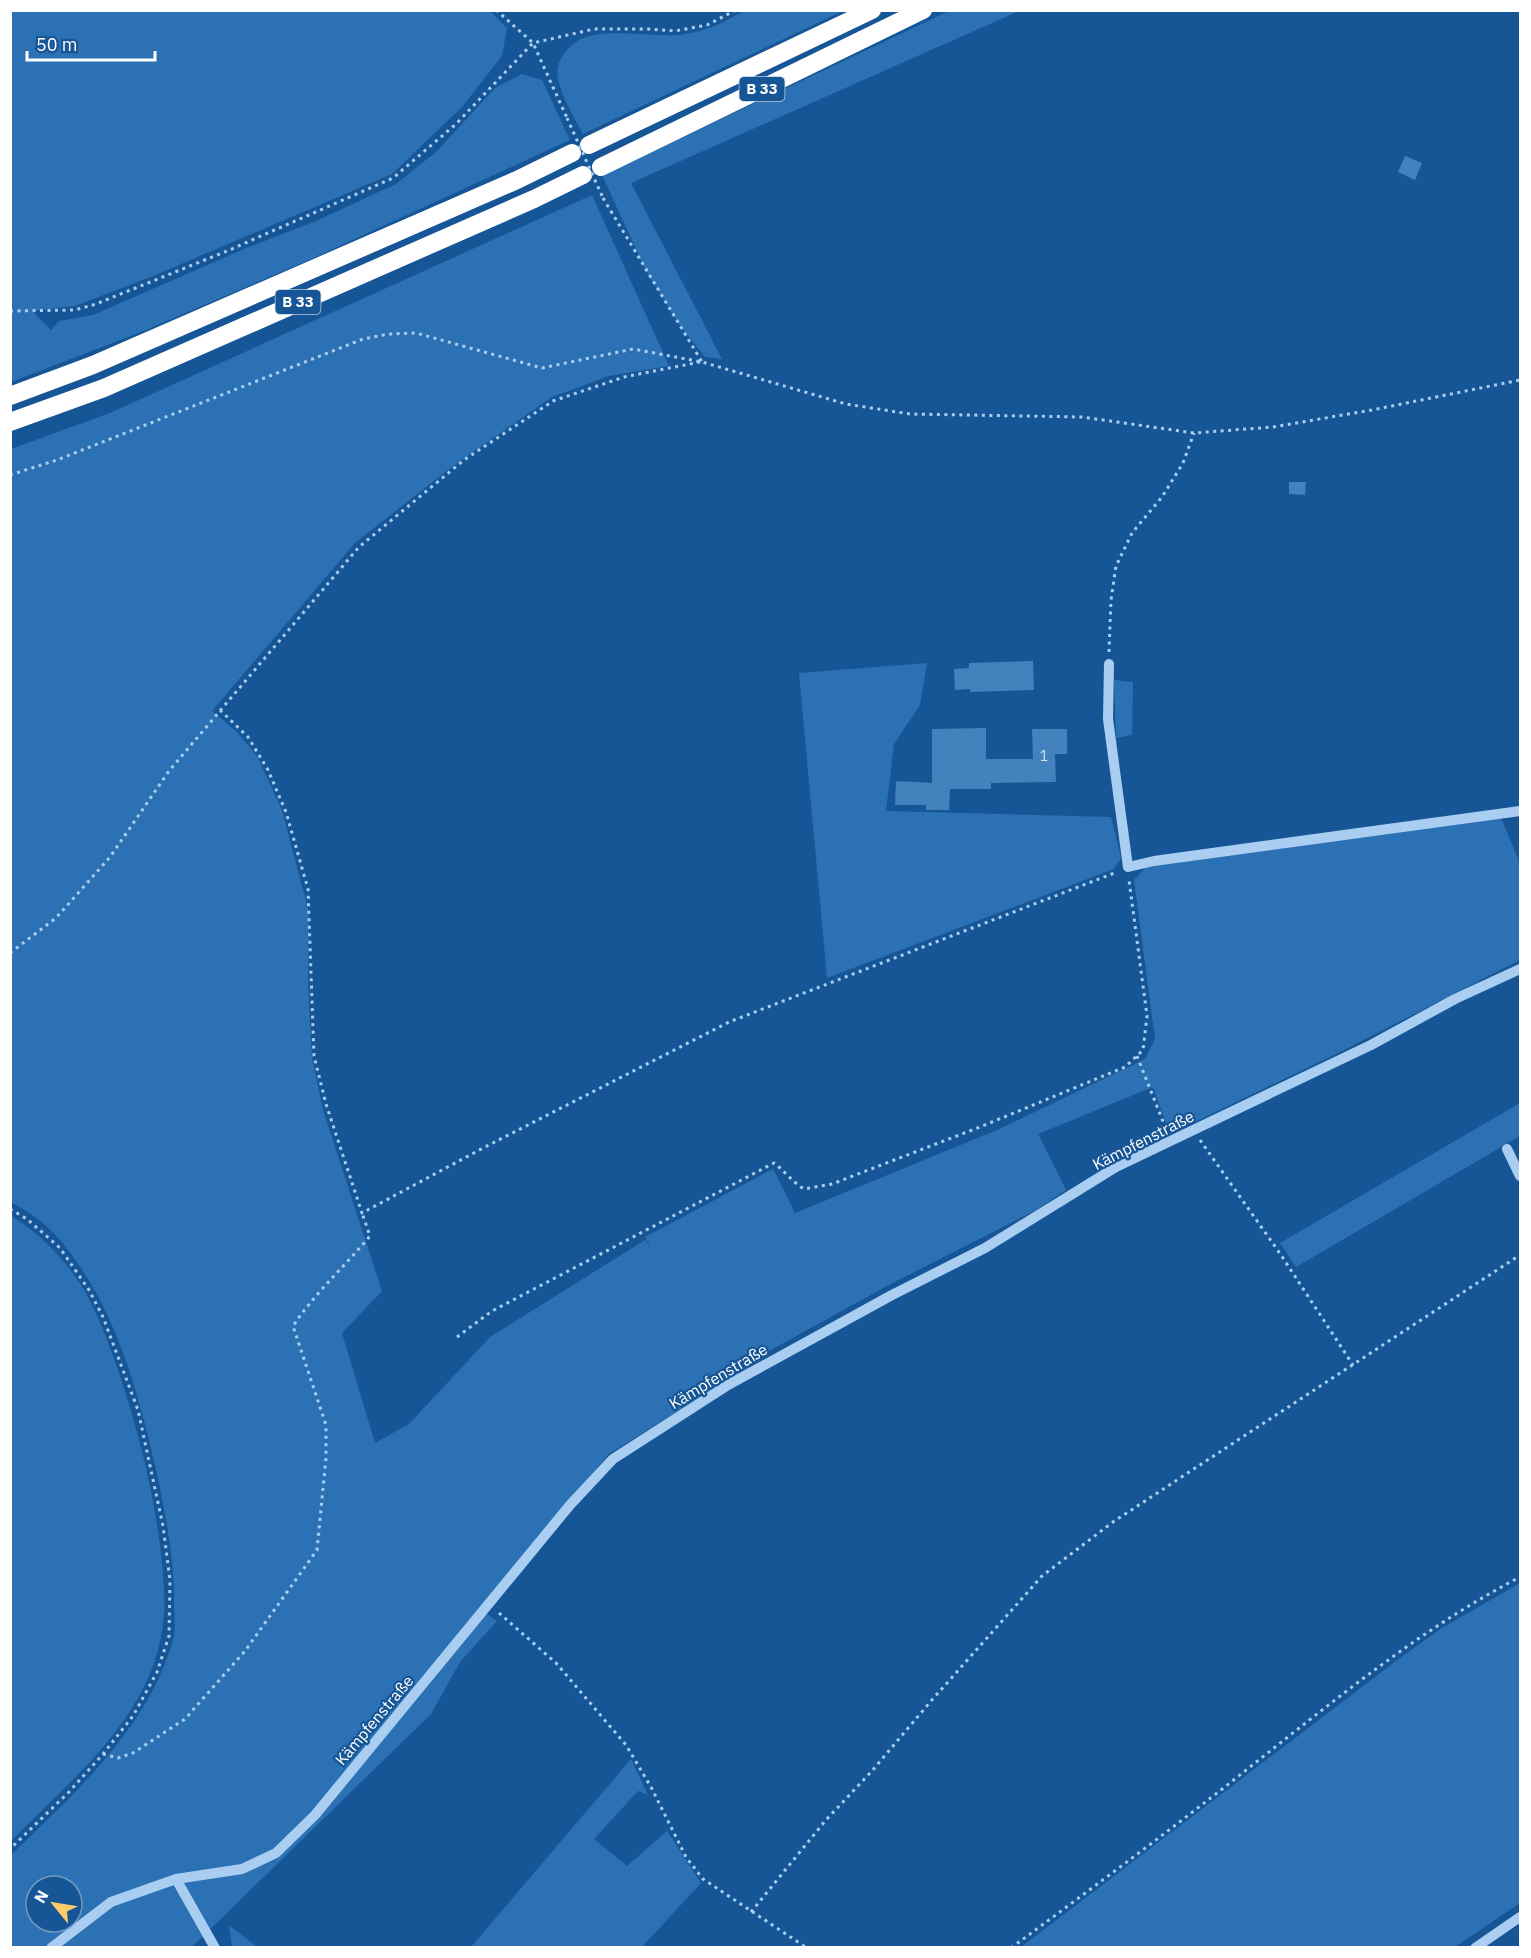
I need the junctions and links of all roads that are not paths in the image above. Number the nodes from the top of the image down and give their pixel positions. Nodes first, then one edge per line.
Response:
1 (872, 10) edge
2 (923, 10) edge
3 (590, 145) dead end
4 (572, 153) dead end
5 (601, 167) dead end
6 (583, 175) dead end
7 (10, 396) edge
8 (10, 422) edge
9 (1109, 664) road end
10 (1521, 811) edge
11 (1517, 970) edge
12 (1507, 1149) dead end
13 (1521, 1176) edge
14 (176, 1879) junction
15 (1521, 1917) edge
16 (51, 1947) edge
17 (215, 1947) edge
18 (1474, 1947) edge

1 - 3 highway, B 33
2 - 5 highway, B 33
4 - 7 highway, B 33
6 - 8 highway, B 33
9 - 10 street
11 - 14 street, Kämpfenstraße
12 - 13 street
14 - 16 street, Kämpfenstraße
14 - 17 street
15 - 18 street

